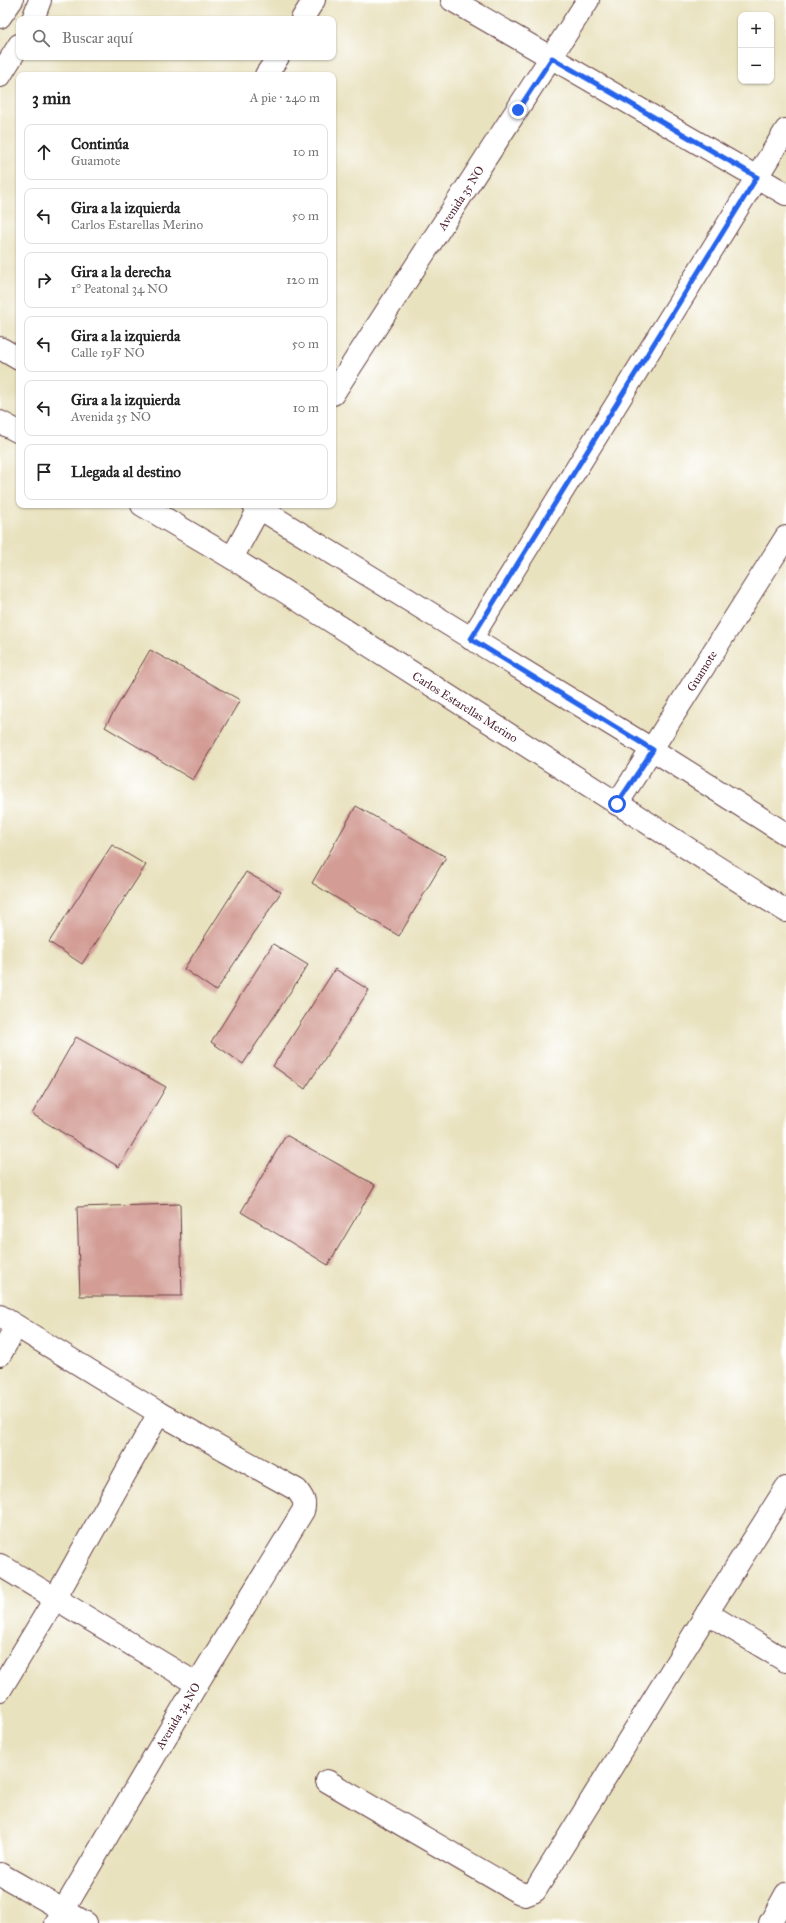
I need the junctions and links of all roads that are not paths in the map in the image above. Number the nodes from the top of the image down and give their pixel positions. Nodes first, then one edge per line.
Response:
1 (12, 0) edge
2 (40, 0) edge
3 (314, 0) edge
4 (452, 0) edge
5 (588, 0) edge
6 (35, 16) edge
7 (304, 16) edge
8 (0, 17) edge
9 (16, 50) edge
10 (552, 58) junction
11 (276, 60) edge
12 (268, 72) edge
13 (0, 76) edge
14 (786, 130) edge
15 (757, 177) junction
16 (786, 194) edge
17 (0, 348) edge
18 (16, 357) edge
19 (336, 389) edge
20 (0, 422) edge
21 (16, 430) edge
22 (147, 508) edge
23 (257, 508) edge
24 (261, 508) edge
25 (786, 537) edge
26 (232, 558) junction
27 (471, 639) junction
28 (653, 750) junction
29 (617, 804) junction
30 (786, 834) edge
31 (786, 911) edge
32 (8, 1321) edge
33 (0, 1355) edge
34 (159, 1413) junction
35 (786, 1488) edge
36 (0, 1565) edge
37 (55, 1599) junction
38 (706, 1613) junction
39 (786, 1661) edge
40 (197, 1684) junction
41 (0, 1690) edge
42 (326, 1781) dead end
43 (0, 1874) edge
44 (786, 1894) edge
45 (60, 1917) edge
46 (86, 1923) edge
47 (770, 1923) edge

1 - 8 street
2 - 6 street
3 - 7 street
4 - 10 street
5 - 10 street, Avenida 35 NO
9 - 13 street
10 - 15 street
10 - 19 street, Avenida 35 NO
11 - 12 street
14 - 15 street
15 - 16 street
15 - 27 street
17 - 18 street
20 - 21 street
22 - 26 street, Carlos Estarellas Merino
23 - 26 street
24 - 27 street
25 - 28 street, Guamote
26 - 29 street, Carlos Estarellas Merino
27 - 28 street
28 - 29 street, Guamote
28 - 30 street
29 - 31 street, Carlos Estarellas Merino
32 - 33 street
32 - 34 street
34 - 37 street
34 - 40 street, Avenida 34 NO
35 - 38 street
36 - 37 street
37 - 40 street
37 - 41 street
38 - 39 street
38 - 42 street
40 - 45 street, Avenida 34 NO
43 - 45 street
44 - 47 street
45 - 46 street

